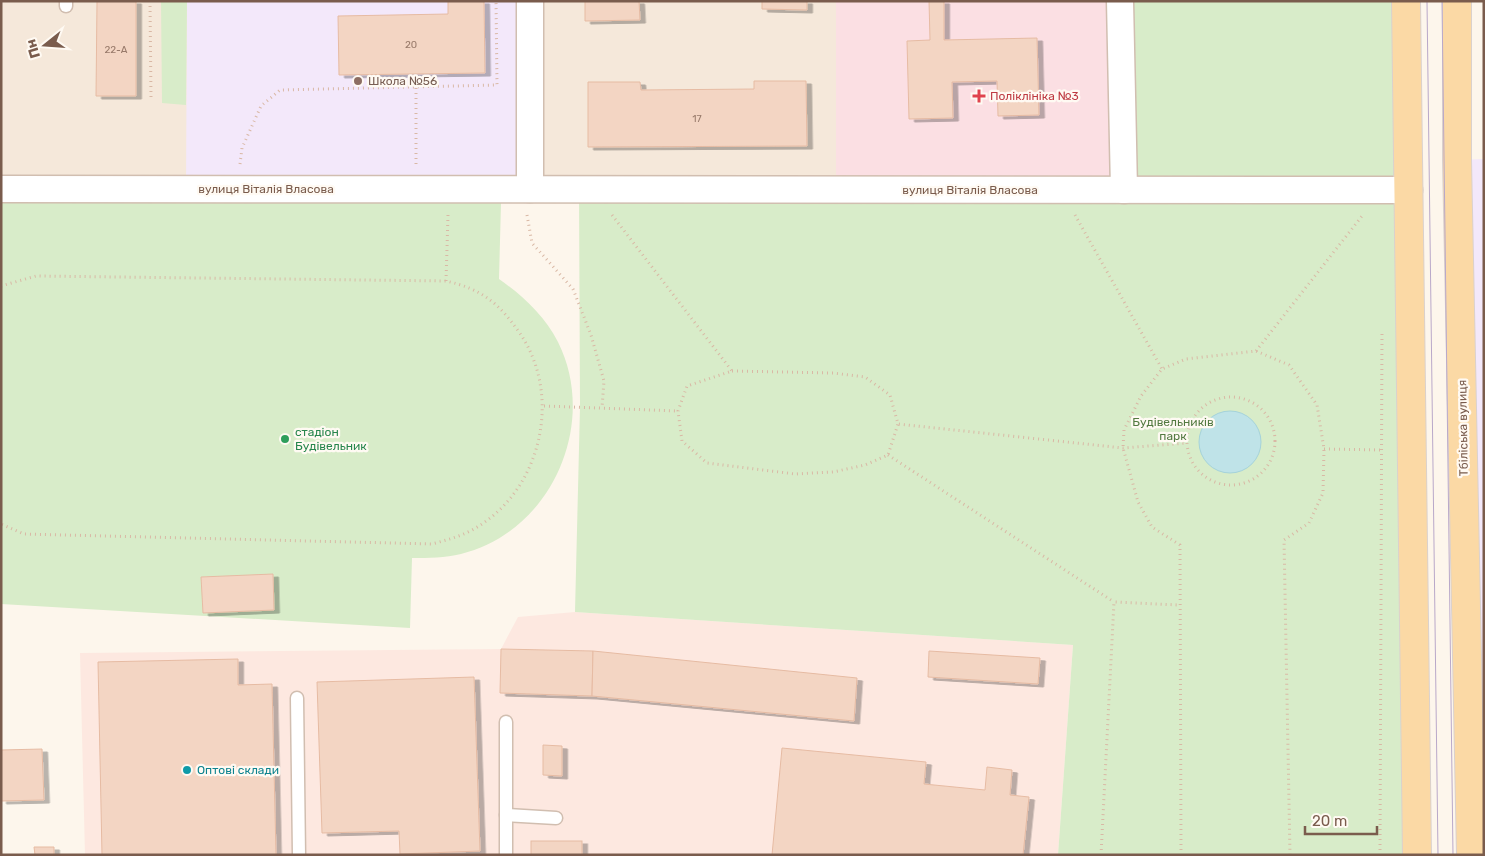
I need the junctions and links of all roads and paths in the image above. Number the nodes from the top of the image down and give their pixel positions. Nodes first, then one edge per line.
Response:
1 (150, 1) edge
2 (496, 1) edge
3 (530, 1) edge
4 (1120, 1) edge
5 (1406, 1) edge
6 (1457, 1) edge
7 (416, 87) junction
8 (151, 98) dead end
9 (1, 189) edge
10 (235, 189) junction
11 (416, 189) junction
12 (449, 189) junction
13 (592, 189) junction
14 (530, 190) junction
15 (1062, 190) junction
16 (1124, 190) junction
17 (1409, 190) junction
18 (1382, 191) junction
19 (446, 281) junction
20 (1, 286) edge
21 (1382, 330) dead end
22 (1256, 351) junction
23 (1162, 369) junction
24 (732, 371) junction
25 (544, 406) junction
26 (602, 408) junction
27 (678, 411) junction
28 (898, 424) junction
29 (1187, 443) junction
30 (1124, 448) junction
31 (1324, 449) junction
32 (1382, 450) junction
33 (888, 455) junction
34 (1, 524) edge
35 (1114, 602) junction
36 (1179, 605) junction
37 (297, 698) dead end
38 (506, 722) dead end
39 (506, 815) junction
40 (556, 818) dead end
41 (299, 855) edge
42 (506, 855) edge
43 (1100, 855) edge
44 (1181, 855) edge
45 (1290, 855) edge
46 (1380, 855) edge
47 (1418, 855) edge
48 (1471, 855) edge

1 - 8 path
2 - 7 path
3 - 14 street
4 - 16 street
5 - 17 main road
6 - 48 main road, Тбіліська вулиця
7 - 10 path
7 - 11 path
9 - 10 street, вулиця Віталія Власова
10 - 11 street, вулиця Віталія Власова
11 - 12 street, вулиця Віталія Власова
12 - 14 street, вулиця Віталія Власова
12 - 19 path
13 - 14 street, вулиця Віталія Власова
13 - 15 street, вулиця Віталія Власова
13 - 24 path
14 - 26 path
15 - 16 street, вулиця Віталія Власова
15 - 23 path
16 - 18 street, вулиця Віталія Власова
17 - 18 street, вулиця Віталія Власова
17 - 47 main road
18 - 22 path
19 - 20 path
19 - 25 path
21 - 32 path
22 - 23 path
22 - 31 path
23 - 30 path
24 - 27 path
24 - 28 path
25 - 26 path
25 - 34 path
26 - 27 path
27 - 33 path
28 - 30 path
28 - 33 path
29 - 29 path
29 - 30 path
30 - 36 path
31 - 32 path
31 - 45 path
32 - 46 path
33 - 35 path
35 - 36 path
35 - 43 path
36 - 44 path
37 - 41 lane
38 - 39 lane
39 - 40 lane
39 - 42 lane

